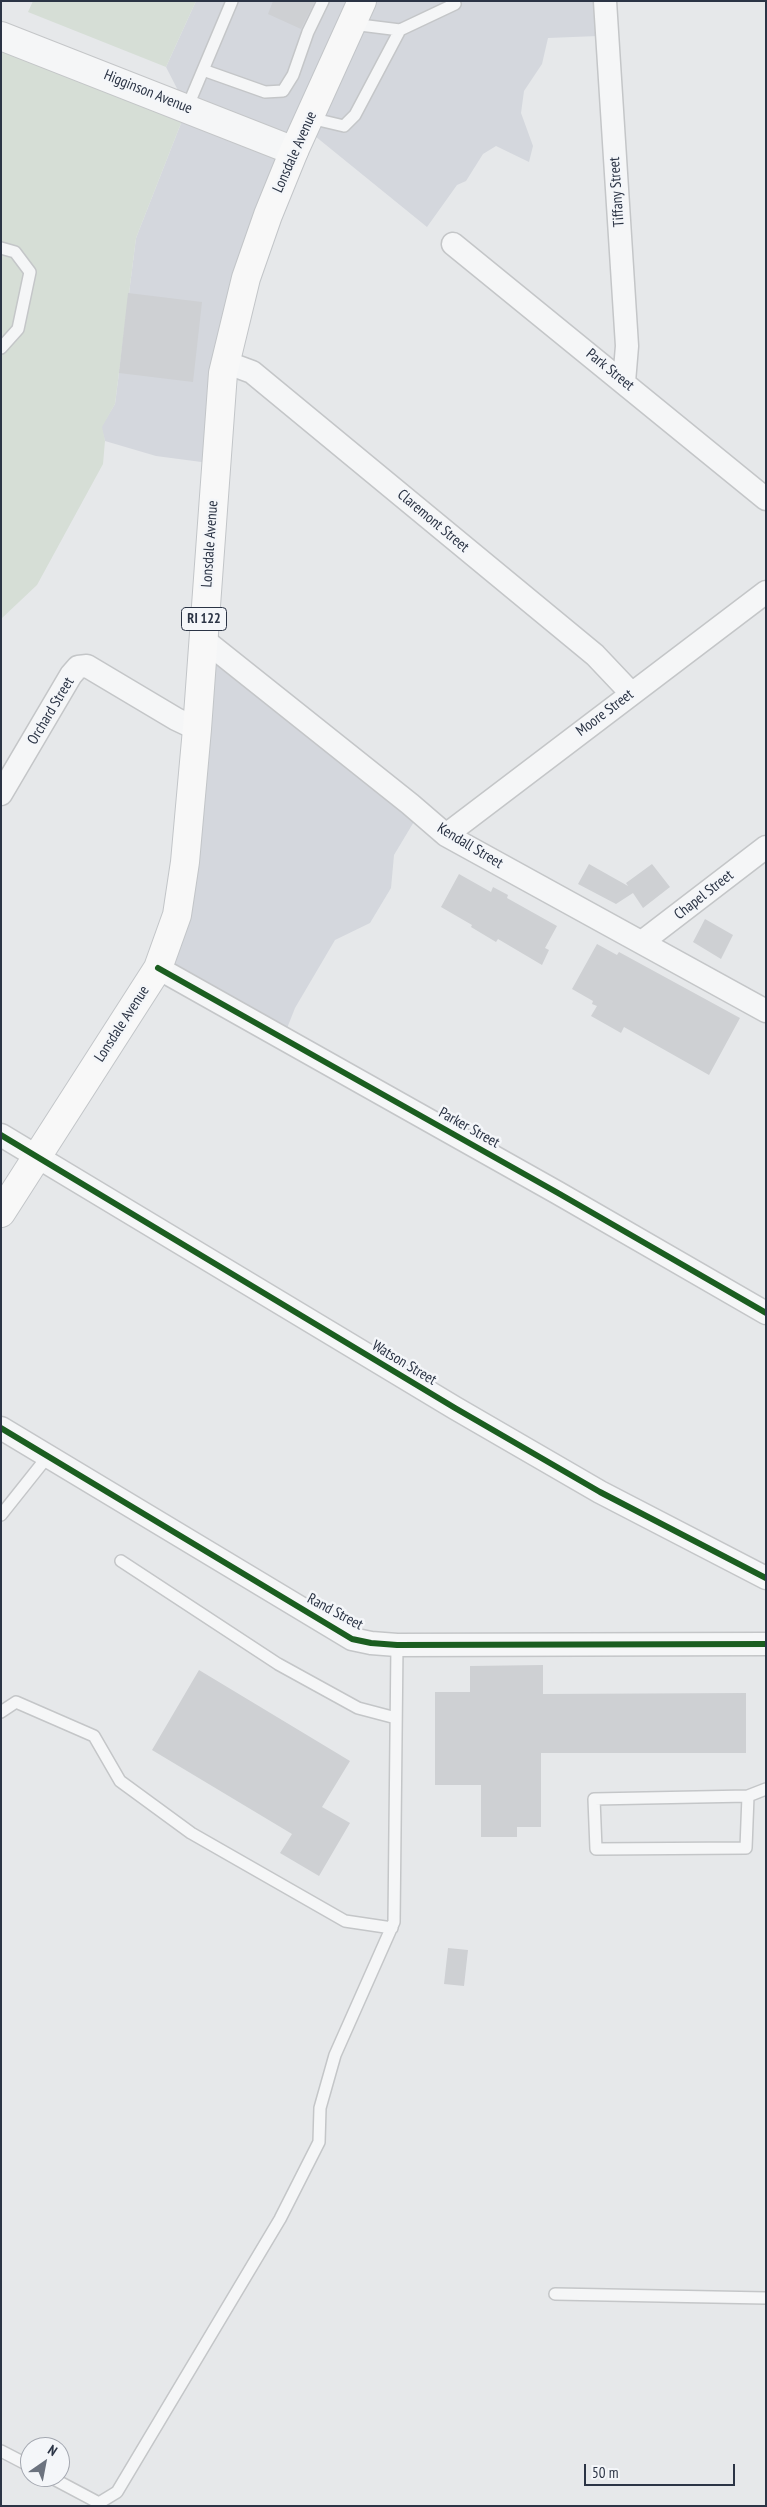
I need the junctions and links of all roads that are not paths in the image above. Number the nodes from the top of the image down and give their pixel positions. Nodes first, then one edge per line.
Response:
1 (232, 1) edge
2 (323, 1) edge
3 (604, 1) edge
4 (455, 4) dead end
5 (357, 13) edge
6 (400, 30) junction
7 (1, 36) edge
8 (203, 70) junction
9 (187, 108) junction
10 (310, 118) junction
11 (294, 151) junction
12 (454, 244) dead end
13 (1, 248) edge
14 (1, 348) edge
15 (225, 362) junction
16 (624, 382) junction
17 (766, 498) edge
18 (766, 592) edge
19 (203, 639) junction
20 (631, 693) junction
21 (197, 729) junction
22 (1, 794) edge
23 (446, 835) junction
24 (766, 847) edge
25 (642, 942) junction
26 (158, 968) junction
27 (766, 1012) edge
28 (1, 1134) edge
29 (36, 1156) junction
30 (1, 1213) edge
31 (766, 1313) edge
32 (1, 1428) edge
33 (48, 1456) junction
34 (1, 1515) edge
35 (121, 1561) dead end
36 (766, 1578) edge
37 (766, 1644) edge
38 (397, 1645) junction
39 (1, 1712) edge
40 (396, 1718) junction
41 (766, 1789) edge
42 (748, 1796) junction
43 (392, 1928) junction
44 (555, 2294) dead end
45 (766, 2298) edge
46 (1, 2451) edge
47 (20, 2461) edge
48 (69, 2487) edge

1 - 8 lane
2 - 8 lane
3 - 16 street, Tiffany Street
4 - 6 lane
5 - 6 lane
5 - 10 main road, Lonsdale Avenue / RI 122
6 - 10 lane
7 - 9 street, Higginson Avenue
8 - 9 lane
9 - 11 street, Higginson Avenue
10 - 11 main road, Lonsdale Avenue / RI 122
11 - 15 main road, Lonsdale Avenue / RI 122
12 - 16 street, Park Street
13 - 14 lane
15 - 19 main road, Lonsdale Avenue / RI 122
15 - 20 street, Claremont Street
16 - 17 street, Park Street
18 - 20 street, Moore Street
19 - 21 main road, Lonsdale Avenue / RI 122
19 - 23 street, Kendall Street
20 - 23 street, Moore Street
21 - 22 street, Orchard Street
21 - 26 main road, Lonsdale Avenue / RI 122
23 - 25 street, Kendall Street
24 - 25 street, Chapel Street
25 - 27 street, Kendall Street
26 - 29 main road, Lonsdale Avenue / RI 122
26 - 31 street, Parker Street
28 - 29 street, Watson Street
29 - 30 main road, Lonsdale Avenue / RI 122
29 - 36 street, Watson Street
32 - 33 street, Rand Street
33 - 34 lane
33 - 38 street, Rand Street
35 - 40 lane
37 - 38 street, Rand Street
38 - 40 lane
39 - 43 lane
40 - 43 lane
41 - 42 lane
42 - 42 lane
43 - 48 lane
44 - 45 lane
46 - 47 lane

